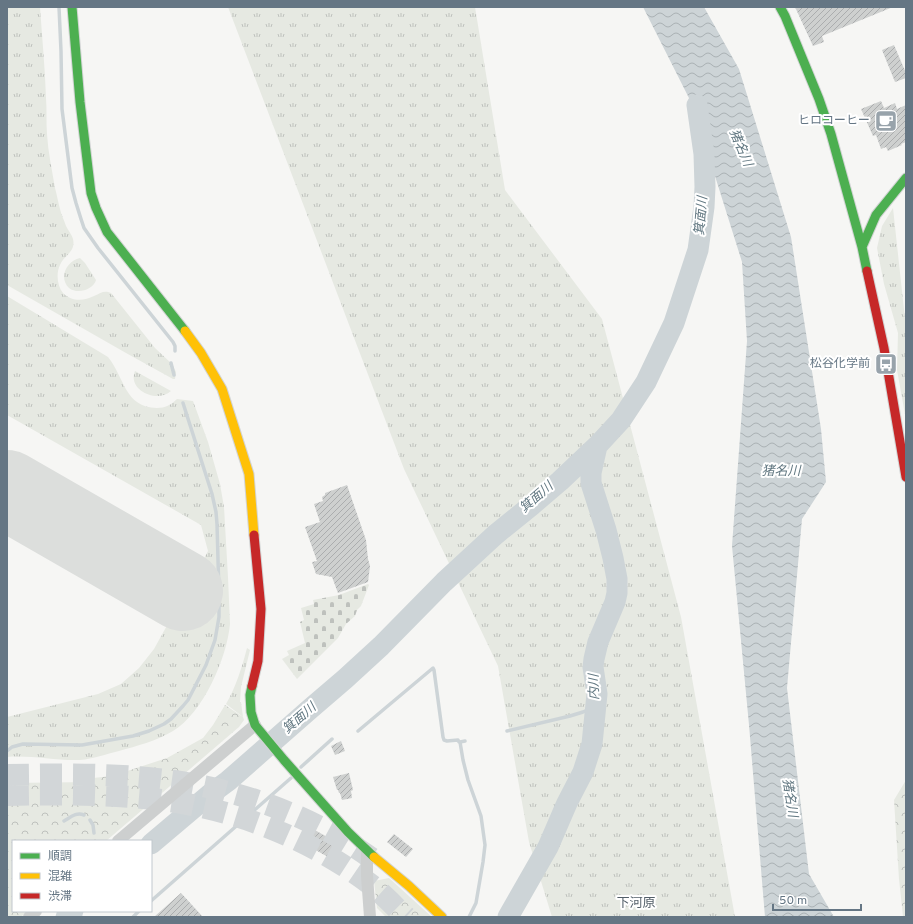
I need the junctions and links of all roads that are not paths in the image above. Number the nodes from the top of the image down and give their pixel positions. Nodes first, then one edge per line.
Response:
1 (72, 7) edge
2 (780, 7) edge
3 (906, 178) edge
4 (849, 202) junction
5 (870, 211) junction
6 (862, 247) junction
7 (906, 477) edge
8 (256, 727) junction
9 (119, 840) edge
10 (367, 850) junction
11 (370, 917) edge
12 (442, 917) edge

1 - 8 street
2 - 4 street
3 - 5 street
4 - 5 street
4 - 6 street
5 - 6 street
6 - 7 street
8 - 9 street
8 - 10 street
10 - 11 street
10 - 12 street

